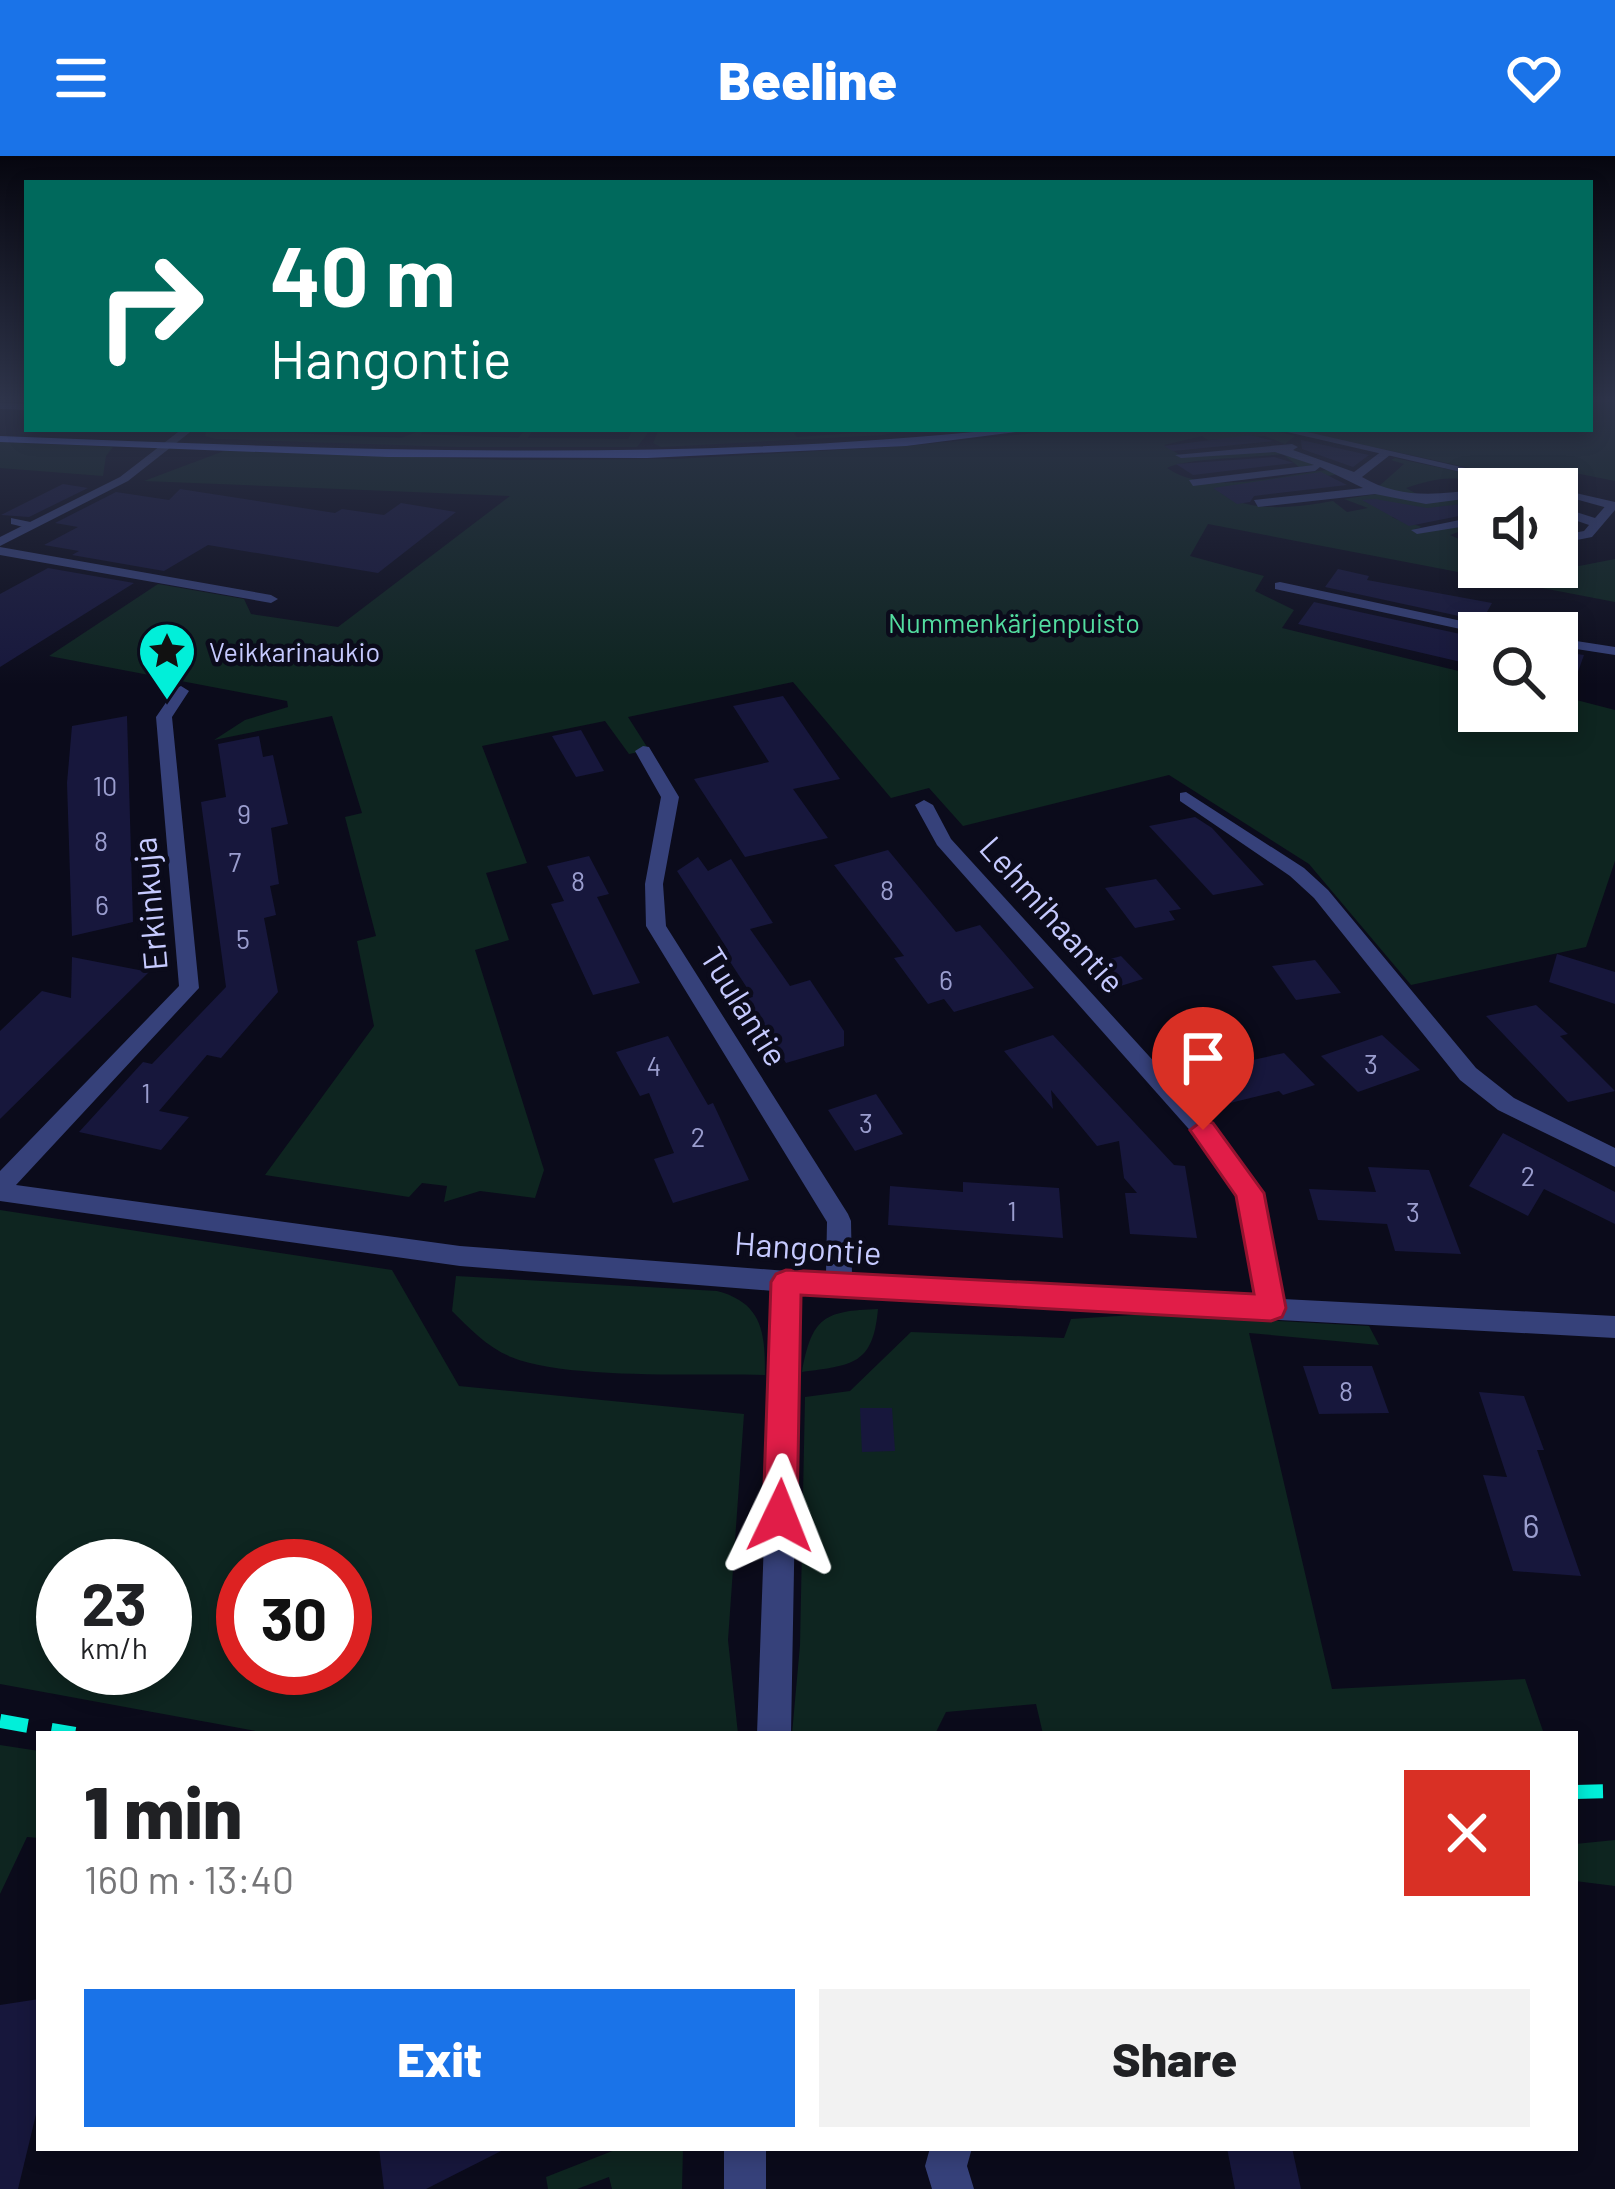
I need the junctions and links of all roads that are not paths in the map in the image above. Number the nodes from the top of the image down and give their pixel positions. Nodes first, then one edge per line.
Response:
1 (91, 495) edge
2 (1331, 495) edge
3 (1400, 495) edge
4 (1458, 496) edge
5 (1578, 496) edge
6 (1258, 503) dead end
7 (1614, 506) edge
8 (1578, 517) edge
9 (15, 521) dead end
10 (1458, 523) edge
11 (1597, 523) junction
12 (34, 524) junction
13 (1417, 530) dead end
14 (1580, 536) edge
15 (0, 542) edge
16 (0, 551) edge
17 (1280, 586) dead end
18 (271, 599) dead end
19 (1458, 624) edge
20 (1578, 645) edge
21 (1615, 651) edge
22 (181, 691) dead end
23 (643, 751) dead end
24 (1186, 797) dead end
25 (924, 805) dead end
26 (1615, 1158) edge
27 (0, 1189) edge
28 (786, 1282) junction
29 (839, 1286) junction
30 (1271, 1308) junction
31 (1615, 1327) edge
32 (774, 1731) edge
33 (746, 2151) edge
34 (950, 2151) edge
35 (745, 2189) edge
36 (953, 2189) edge

1 - 12 street
2 - 6 street
3 - 4 street
5 - 7 street
7 - 11 street
8 - 11 street
9 - 12 street
10 - 13 street
11 - 14 street
12 - 15 street
16 - 18 street
17 - 19 street
20 - 21 street
22 - 27 street, Erkinkuja
23 - 29 street, Tuulantie
24 - 26 street
25 - 30 street, Lehmihaantie
27 - 28 street, Hangontie
28 - 29 street, Hangontie
28 - 32 street
29 - 30 street, Hangontie
30 - 31 street, Hangontie
33 - 35 street
34 - 36 street

